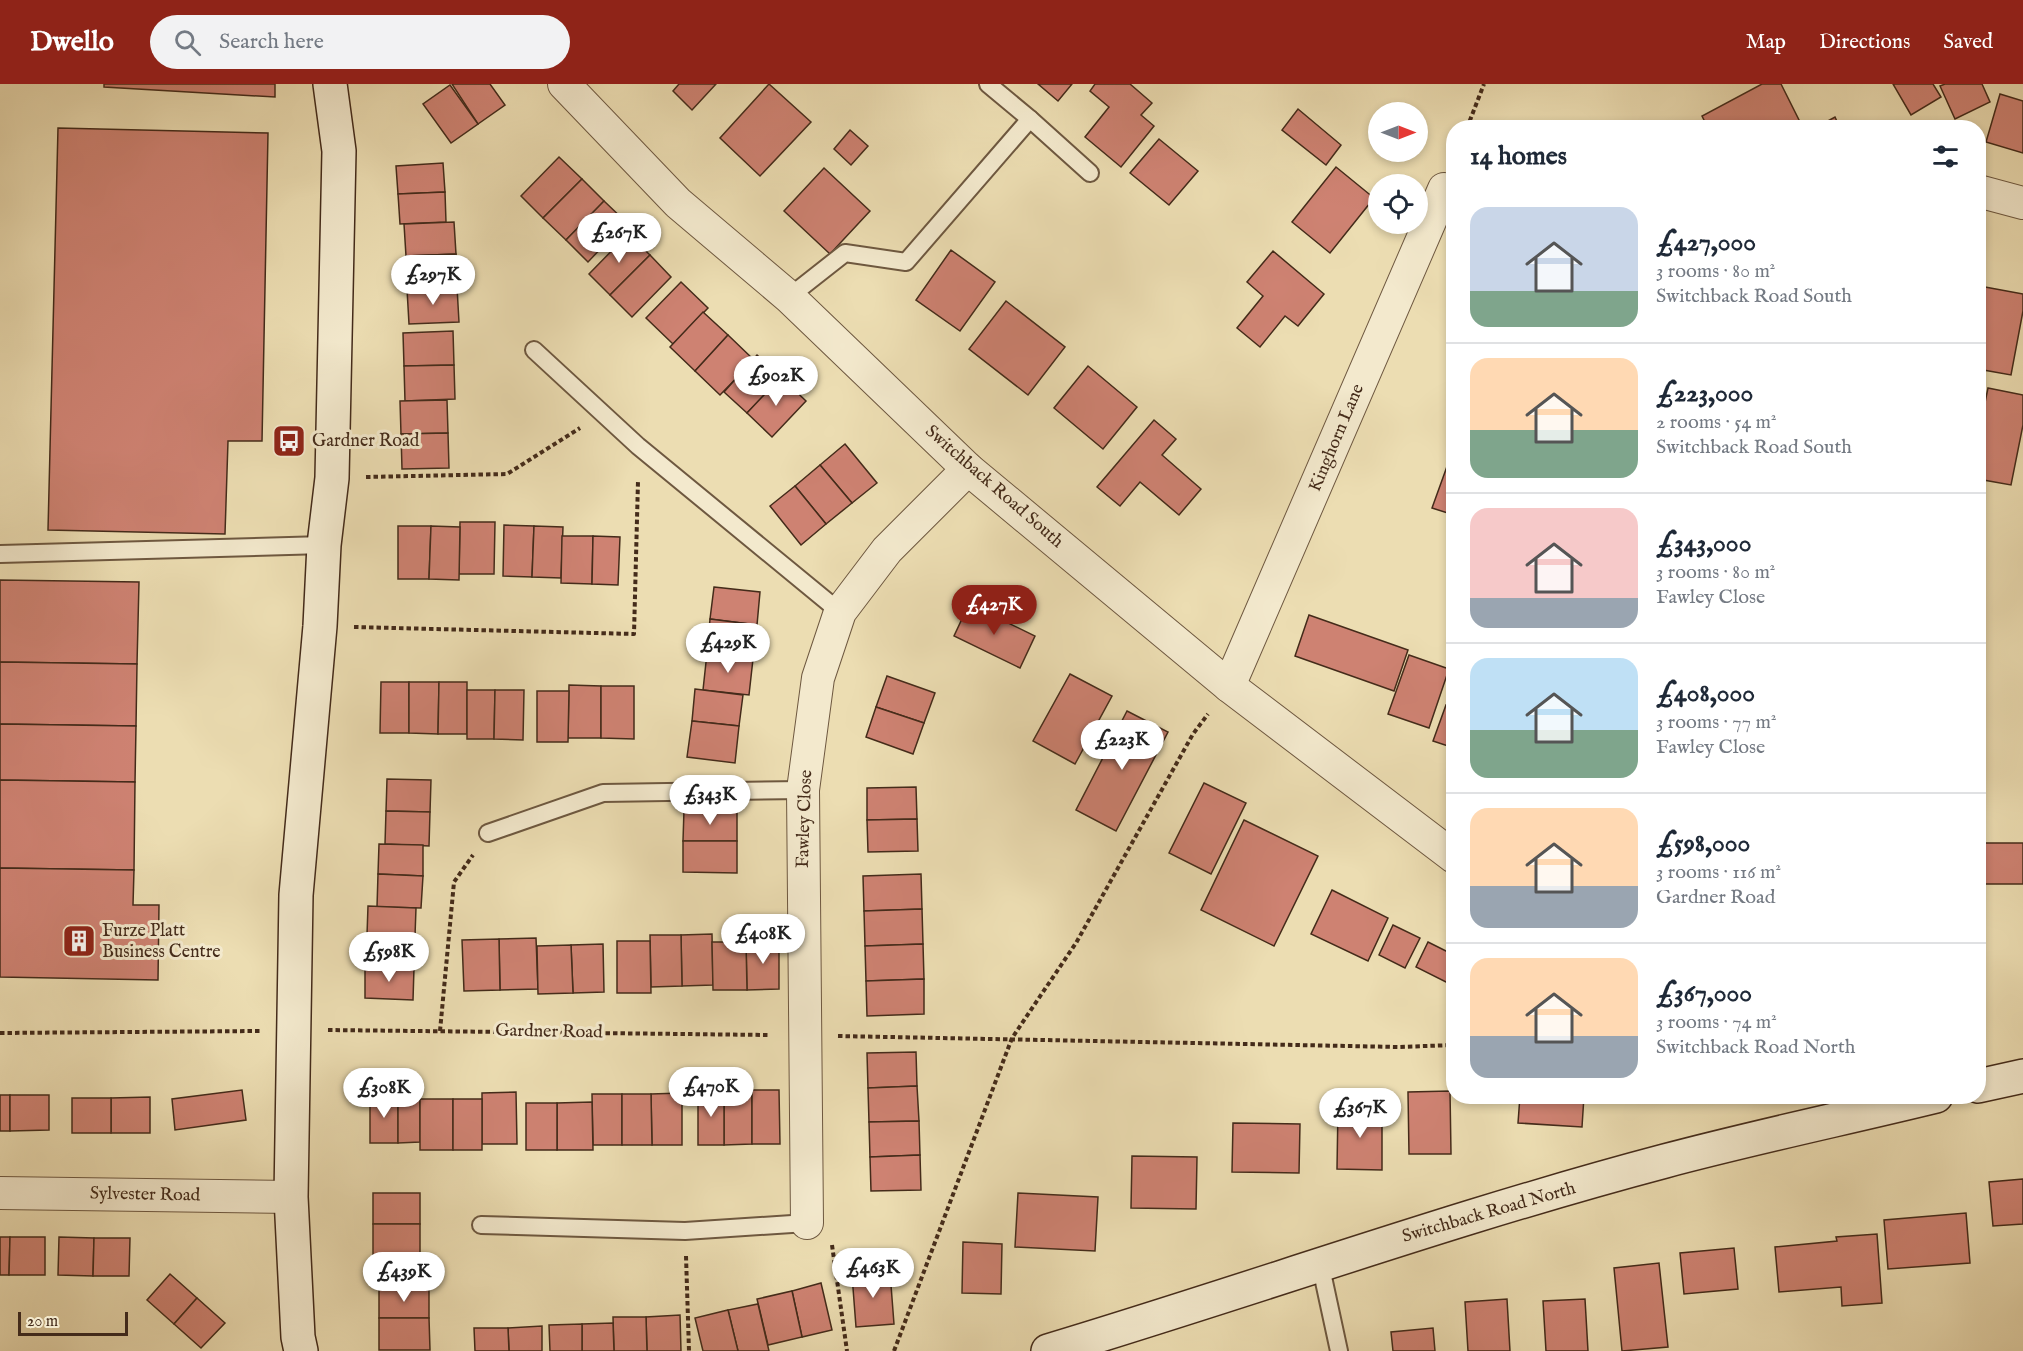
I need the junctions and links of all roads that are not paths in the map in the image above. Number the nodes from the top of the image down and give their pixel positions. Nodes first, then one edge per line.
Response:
1 (330, 84) edge
2 (564, 84) edge
3 (988, 84) edge
4 (1030, 119) junction
5 (1090, 172) dead end
6 (1444, 189) dead end
7 (1986, 193) edge
8 (2023, 203) edge
9 (789, 297) junction
10 (534, 350) dead end
11 (968, 469) junction
12 (324, 545) junction
13 (0, 554) edge
14 (840, 612) junction
15 (1229, 686) junction
16 (803, 790) junction
17 (488, 833) road end
18 (1446, 851) edge
19 (2023, 1076) edge
20 (1986, 1084) edge
21 (1903, 1104) edge
22 (0, 1193) edge
23 (291, 1197) junction
24 (807, 1223) joint
25 (481, 1224) dead end
26 (1320, 1263) junction
27 (301, 1351) edge
28 (1048, 1351) edge
29 (1339, 1351) edge

1 - 12 street
2 - 9 street, Switchback Road South
3 - 4 lane
4 - 5 lane
4 - 9 lane
6 - 15 street, Kinghorn Lane
7 - 8 street
9 - 11 street, Switchback Road South
10 - 14 lane
11 - 14 street, Fawley Close
11 - 15 street, Switchback Road South
12 - 13 lane
12 - 23 street
14 - 16 street, Fawley Close
15 - 18 street, Switchback Road South
16 - 17 lane
16 - 24 street, Fawley Close
19 - 20 street
21 - 26 street, Switchback Road North
22 - 23 street, Sylvester Road
23 - 27 street
24 - 25 lane
26 - 28 street, Switchback Road North
26 - 29 lane

